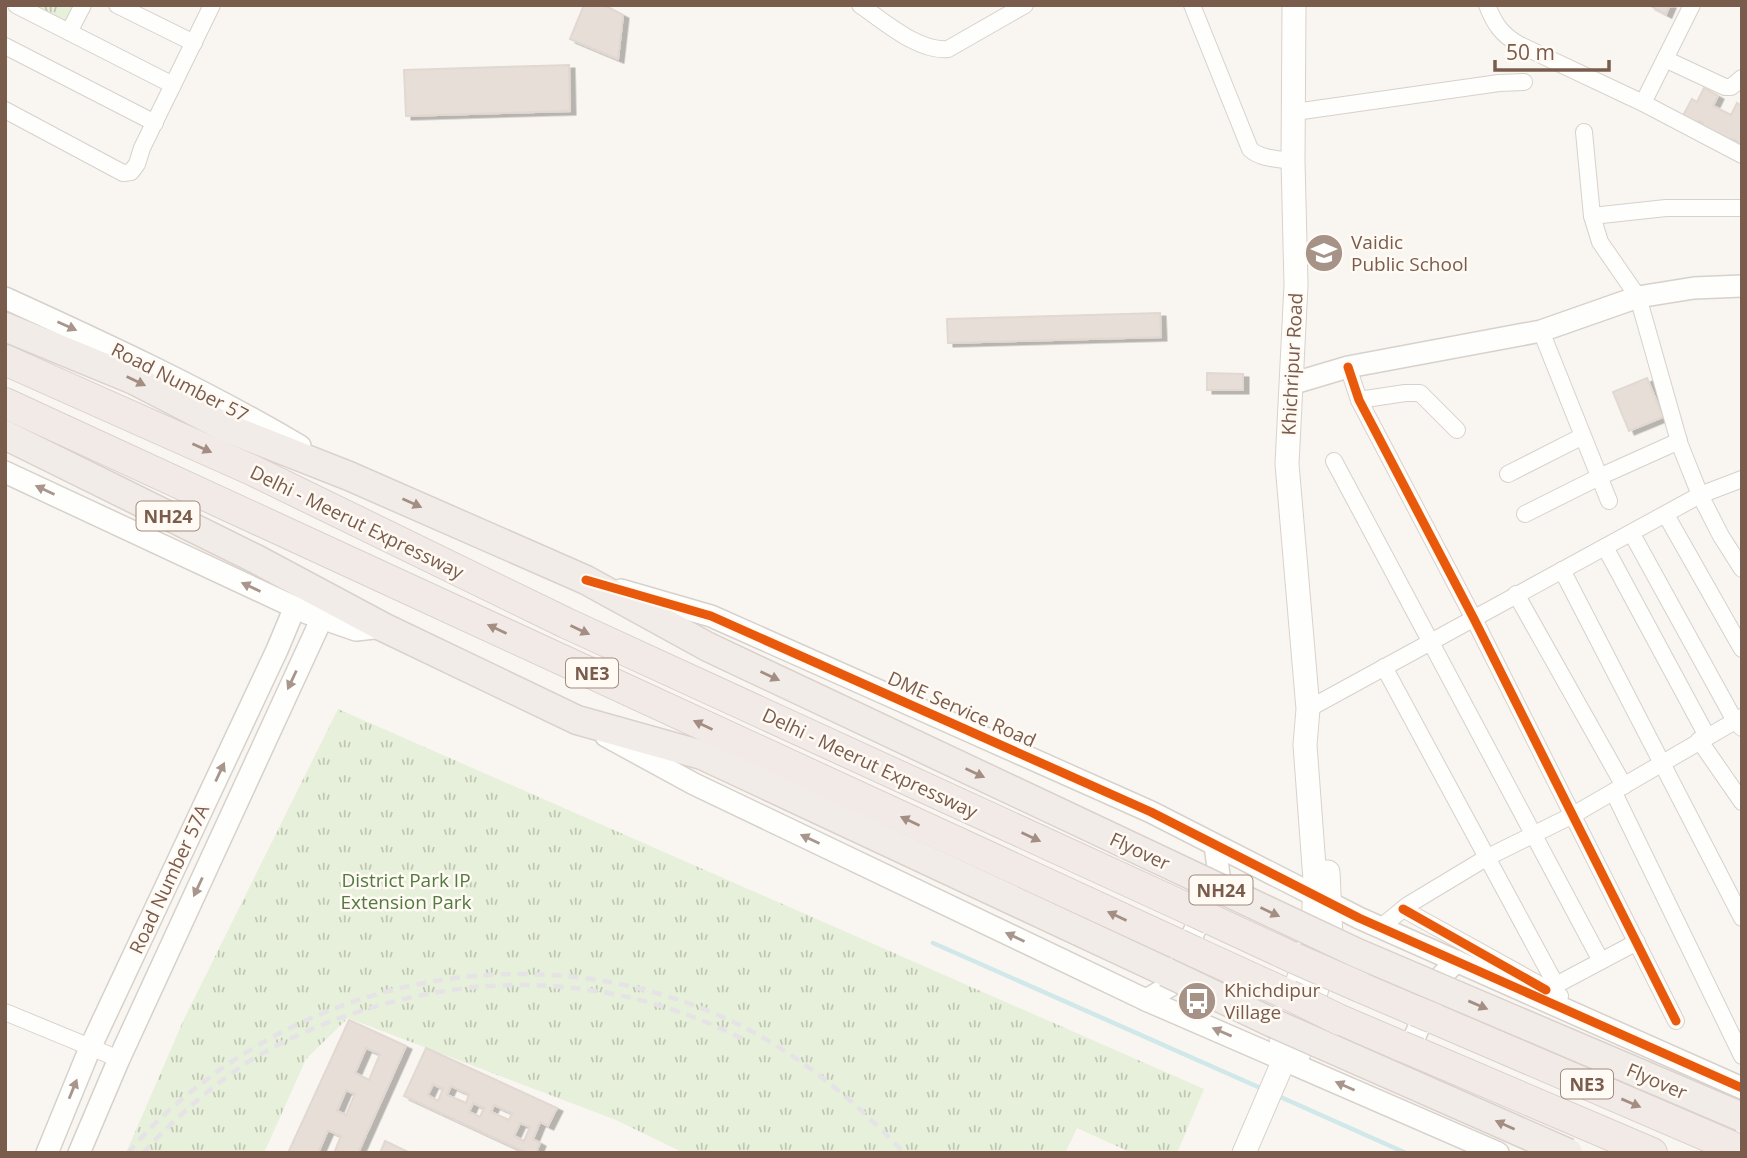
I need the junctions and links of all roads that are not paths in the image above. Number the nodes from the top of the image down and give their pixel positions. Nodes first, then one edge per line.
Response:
1 (16, 5) edge
2 (83, 5) edge
3 (117, 5) edge
4 (212, 5) edge
5 (860, 5) edge
6 (1025, 5) edge
7 (1192, 5) edge
8 (1294, 5) edge
9 (1487, 5) edge
10 (1692, 5) edge
11 (69, 32) junction
12 (194, 43) junction
13 (5, 46) edge
14 (1665, 59) junction
15 (1742, 78) edge
16 (1524, 82) dead end
17 (173, 85) junction
18 (1643, 103) junction
19 (5, 110) edge
20 (1295, 112) junction
21 (155, 123) junction
22 (1584, 132) dead end
23 (1742, 155) edge
24 (1293, 161) junction
25 (1742, 208) edge
26 (1592, 216) junction
27 (1742, 286) edge
28 (1639, 297) junction
29 (5, 298) edge
30 (5, 327) edge
31 (1541, 331) junction
32 (5, 360) edge
33 (1348, 367) junction
34 (1291, 384) junction
35 (1359, 400) junction
36 (5, 402) edge
37 (1457, 430) dead end
38 (5, 435) edge
39 (1581, 437) junction
40 (1679, 441) junction
41 (1334, 461) dead end
42 (5, 472) edge
43 (1508, 474) dead end
44 (349, 475) junction
45 (1599, 477) junction
46 (1742, 479) edge
47 (1700, 495) junction
48 (1609, 501) dead end
49 (1525, 514) dead end
50 (1666, 516) junction
51 (1632, 534) junction
52 (1605, 547) junction
53 (1742, 569) edge
54 (1562, 570) junction
55 (586, 580) junction
56 (1516, 594) junction
57 (295, 607) junction
58 (322, 618) junction
59 (1474, 619) junction
60 (383, 627) junction
61 (1430, 642) junction
62 (1742, 649) edge
63 (1384, 667) junction
64 (1308, 715) junction
65 (577, 720) junction
66 (1740, 722) edge
67 (1703, 738) junction
68 (1662, 763) junction
69 (1619, 789) junction
70 (1742, 802) edge
71 (1573, 815) junction
72 (1535, 835) junction
73 (1215, 845) junction
74 (1486, 858) junction
75 (1321, 899) junction
76 (1403, 909) junction
77 (1742, 918) edge
78 (1381, 927) junction
79 (1637, 942) junction
80 (1456, 961) junction
81 (1601, 961) junction
82 (1549, 987) junction
83 (1146, 1000) junction
84 (5, 1012) edge
85 (1676, 1021) dead end
86 (90, 1048) junction
87 (1409, 1049) junction
88 (1742, 1056) edge
89 (119, 1059) junction
90 (1284, 1060) junction
91 (1742, 1078) edge
92 (1742, 1088) edge
93 (1393, 1107) junction
94 (1742, 1117) edge
95 (1742, 1151) edge
96 (47, 1153) edge
97 (79, 1153) edge
98 (1244, 1153) edge
99 (1498, 1153) edge
100 (1568, 1153) edge
101 (1651, 1153) edge

1 - 11 street
2 - 11 street
3 - 12 street
4 - 12 street
5 - 6 street
7 - 24 street
8 - 20 main road, Khichripur Road
9 - 18 street
10 - 14 street
11 - 17 street
12 - 17 street
13 - 21 street
14 - 15 street
14 - 18 street
16 - 20 street
17 - 21 street
18 - 23 street
19 - 21 street
20 - 24 main road, Khichripur Road
22 - 26 street
24 - 34 main road, Khichripur Road
25 - 26 street
26 - 28 street
27 - 28 street
28 - 31 street
28 - 40 street
29 -> 44 street, Road Number 57
30 -> 44 highway, Flyover
31 - 33 street
31 - 39 street
32 -> 95 highway, Delhi - Meerut Expressway / NE3, bridge
33 - 34 street
33 - 35 street
34 - 64 main road, Khichripur Road
35 - 37 street
35 - 59 street
87 -> 36 highway, Delhi - Meerut Expressway / NE3, bridge
38 - 60 highway, NH24
39 - 43 street
39 - 45 street
40 - 45 street
40 - 47 street
41 - 61 street
57 -> 42 street
44 -> 55 highway, Flyover
45 - 48 street
45 - 49 street
46 - 47 street
47 - 50 street
47 - 53 street
50 - 51 street
50 - 62 street
51 - 52 street
51 - 66 street
52 - 54 street
52 - 67 street
54 - 56 street
54 - 68 street
55 - 73 street, DME Service Road
55 -> 94 highway, Flyover / NH24, bridge
56 - 59 street
56 - 69 street
57 - 58 street
86 -> 57 street, Road Number 57A
58 - 60 street
58 -> 89 street, Road Number 57A
59 - 61 street
59 - 71 street
60 - 65 highway
61 - 63 street
61 - 72 street
63 - 64 street
63 - 74 street
64 - 75 main road, Khichripur Road
83 -> 65 street
100 -> 65 highway, bridge
66 - 67 street
67 - 68 street
67 - 70 street
68 - 69 street
68 - 77 street
69 - 71 street
69 - 88 street
71 - 72 street
71 - 79 street
72 - 74 street
72 - 81 street
73 - 75 street, DME Service Road
73 - 83 street
74 - 76 street
74 - 82 street
75 - 78 street, DME Service Road
75 - 90 main road, Khichripur Road
76 - 78 street
76 - 82 street
78 - 80 street, DME Service Road
79 - 81 street
79 - 85 street
80 - 87 street
80 - 92 street, DME Service Road
81 - 82 street
82 - 91 street
90 -> 83 street
84 - 86 street
86 - 89 street
96 -> 86 street, Road Number 57A
87 - 93 street
87 - 101 highway, Delhi - Meerut Expressway / NE3
89 - 97 street, Road Number 57A
93 -> 90 street
90 - 98 main road, Khichripur Road
93 - 99 street

